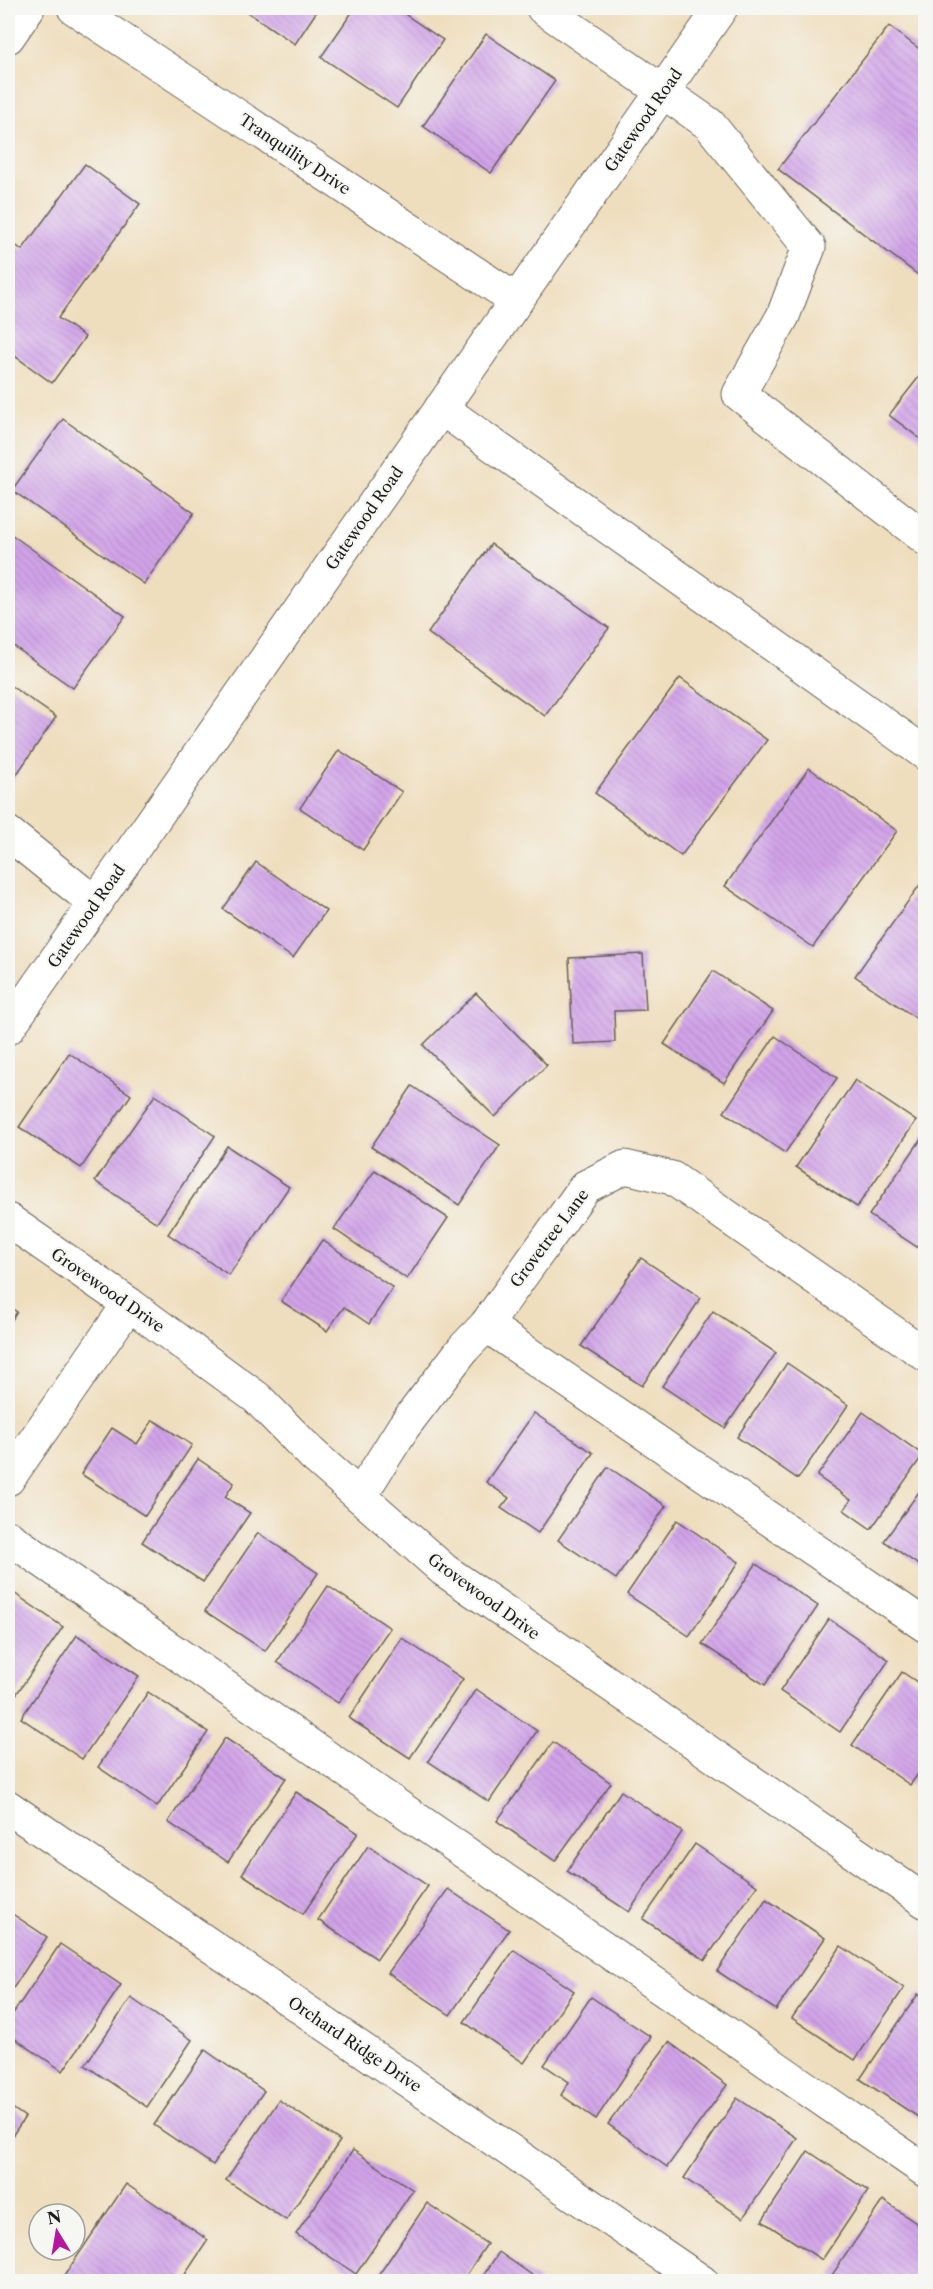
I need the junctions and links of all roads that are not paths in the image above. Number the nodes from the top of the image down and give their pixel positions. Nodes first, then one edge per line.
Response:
1 (28, 8) edge
2 (74, 8) edge
3 (543, 8) edge
4 (721, 8) edge
5 (8, 36) edge
6 (664, 90) junction
7 (516, 300) junction
8 (441, 408) junction
9 (926, 539) edge
10 (926, 754) edge
11 (8, 833) edge
12 (95, 903) junction
13 (8, 1028) edge
14 (8, 1220) edge
15 (129, 1304) junction
16 (486, 1325) junction
17 (926, 1355) edge
18 (8, 1479) edge
19 (360, 1496) junction
20 (8, 1537) edge
21 (926, 1626) edge
22 (8, 1807) edge
23 (926, 1902) edge
24 (926, 2171) edge
25 (702, 2282) edge

1 - 5 street
2 - 7 street, Tranquility Drive
3 - 6 street
4 - 6 street, Gatewood Road
6 - 7 street, Gatewood Road
6 - 9 street
7 - 8 street, Gatewood Road
8 - 10 street
8 - 12 street, Gatewood Road
11 - 12 street
12 - 13 street, Gatewood Road
14 - 15 street, Grovewood Drive
15 - 18 street
15 - 19 street, Grovewood Drive
16 - 17 street, Grovetree Lane
16 - 19 street, Grovetree Lane
16 - 21 street
19 - 23 street, Grovewood Drive
20 - 24 street
22 - 25 street, Orchard Ridge Drive

